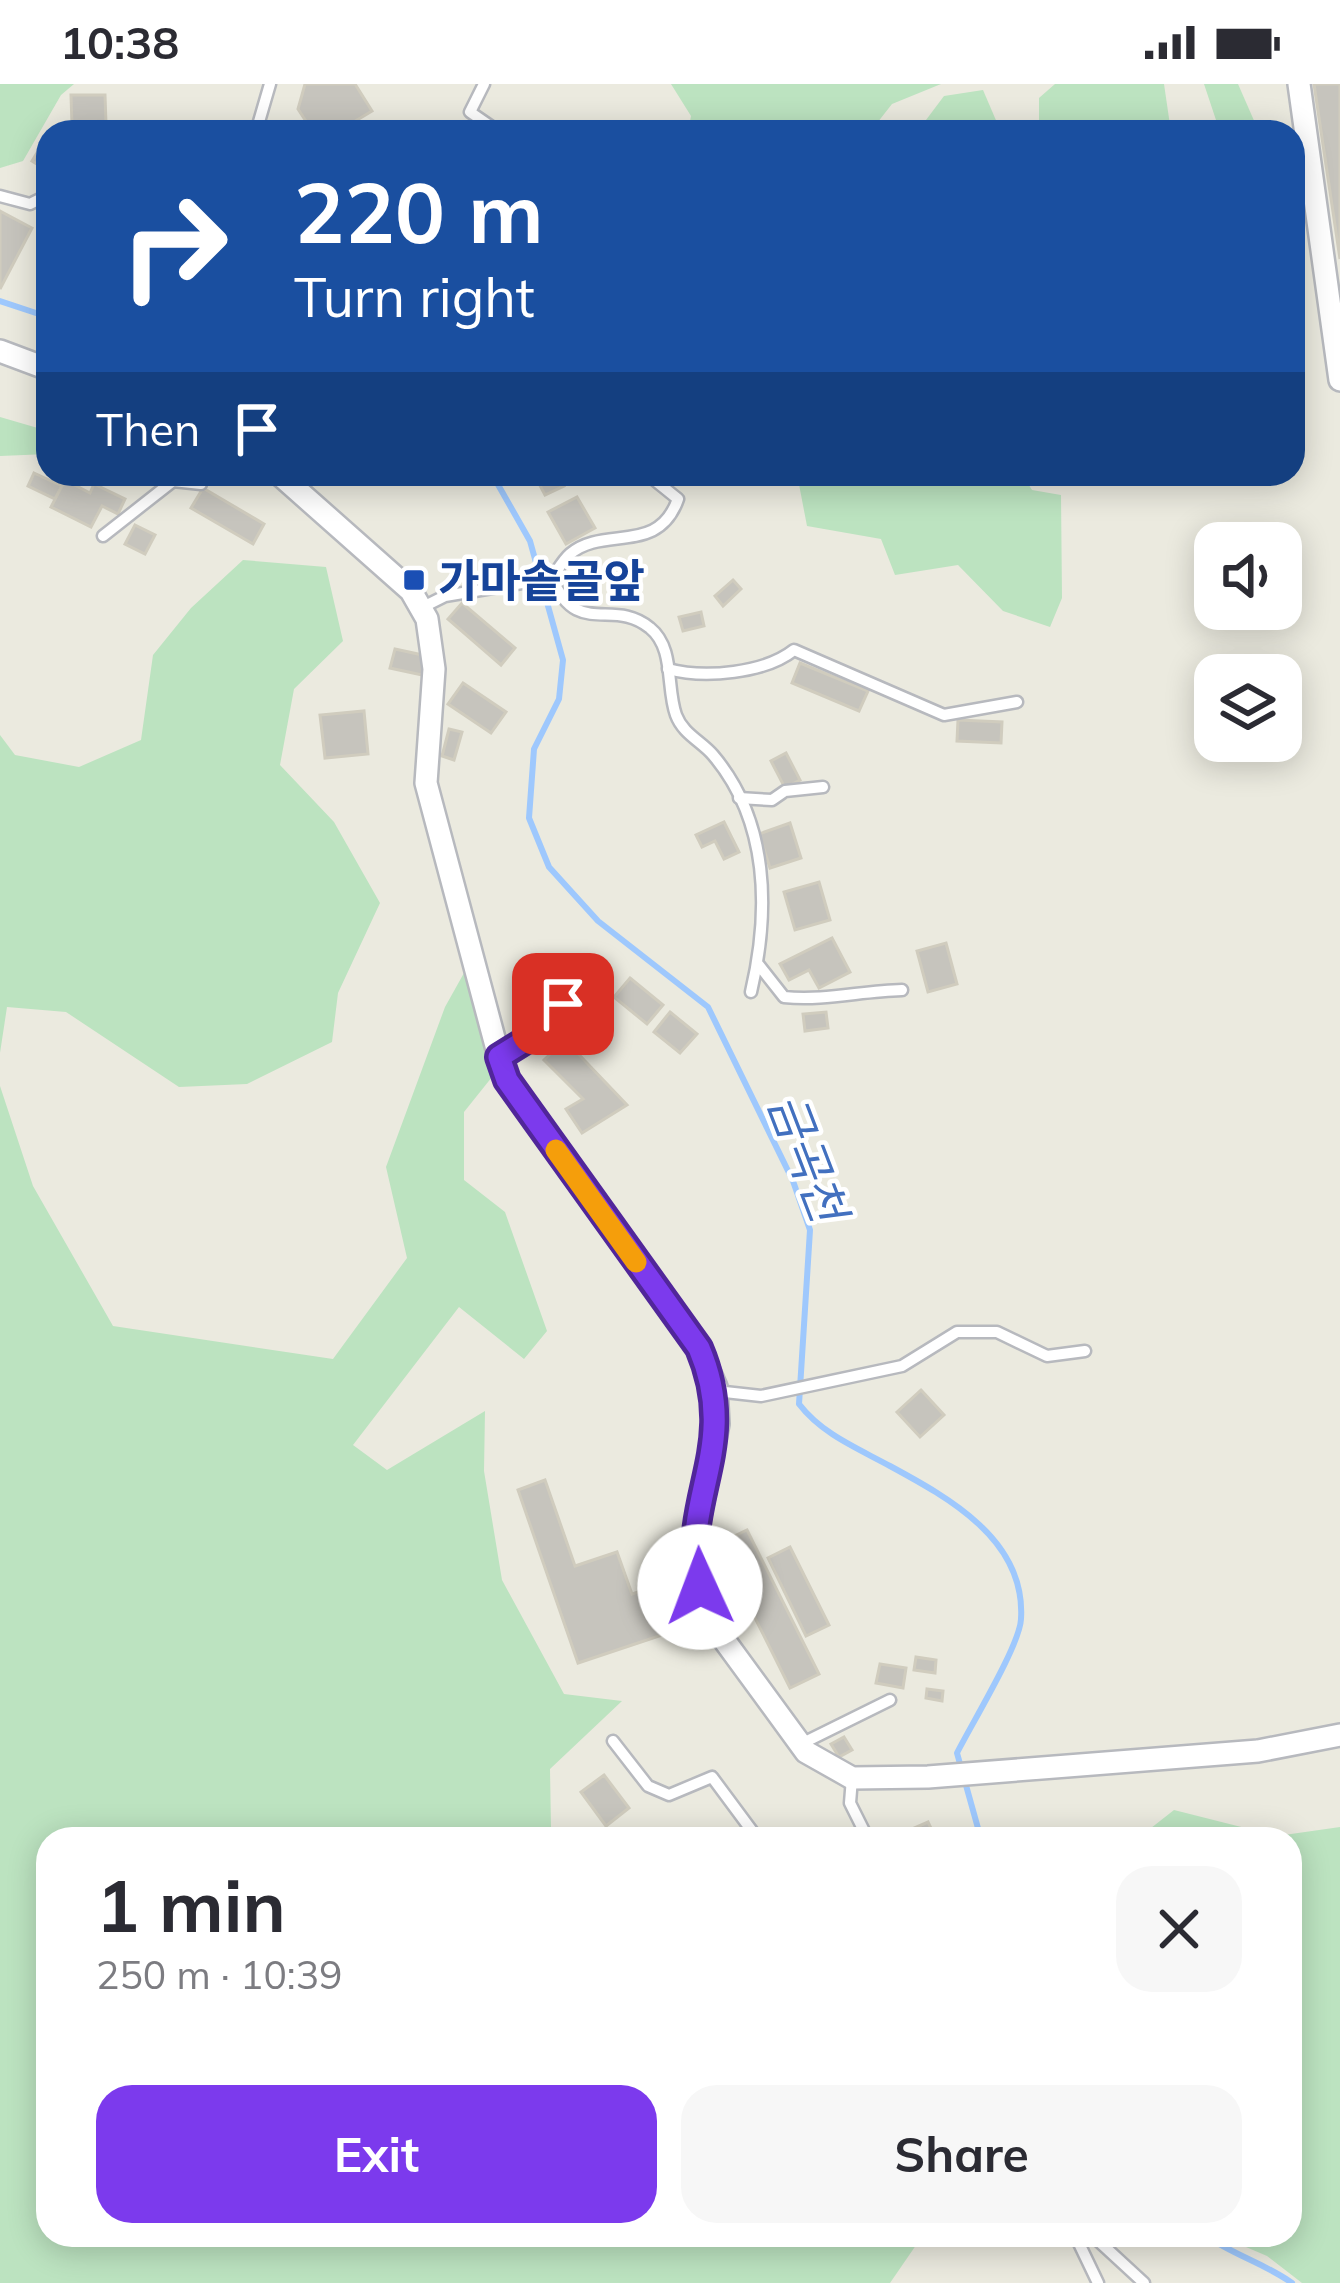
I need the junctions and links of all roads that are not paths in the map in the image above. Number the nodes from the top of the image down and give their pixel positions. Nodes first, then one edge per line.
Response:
1 (270, 84) edge
2 (484, 84) edge
3 (1299, 84) edge
4 (260, 120) edge
5 (482, 120) edge
6 (1304, 120) edge
7 (1305, 127) edge
8 (0, 196) edge
9 (36, 201) edge
10 (0, 351) edge
11 (36, 364) edge
12 (1340, 380) edge
13 (162, 486) edge
14 (293, 486) edge
15 (662, 486) edge
16 (103, 536) dead end
17 (552, 578) junction
18 (421, 608) junction
19 (668, 669) junction
20 (1017, 702) dead end
21 (823, 787) dead end
22 (739, 798) junction
23 (758, 964) junction
24 (579, 982) dead end
25 (902, 990) dead end
26 (751, 992) dead end
27 (499, 1057) junction
28 (1084, 1351) dead end
29 (716, 1391) junction
30 (890, 1700) dead end
31 (1340, 1735) edge
32 (613, 1741) dead end
33 (801, 1744) junction
34 (852, 1778) junction
35 (749, 1827) edge
36 (860, 1827) edge
37 (1081, 2247) edge
38 (1106, 2247) edge
39 (1098, 2283) edge
40 (1144, 2283) edge

1 - 4 lane
2 - 5 lane
3 - 6 street
7 - 12 street
8 - 9 lane
10 - 11 street
13 - 16 lane
14 - 18 street
15 - 17 lane
17 - 18 lane
17 - 19 lane
18 - 27 street
19 - 20 lane
19 - 22 lane
21 - 22 lane
22 - 23 lane
23 - 25 lane
23 - 26 lane
24 - 27 lane
27 - 29 street
28 - 29 lane
29 - 33 street
30 - 33 lane
31 - 34 street
32 - 35 lane
33 - 34 street
34 - 36 lane
37 - 39 lane
38 - 40 lane

